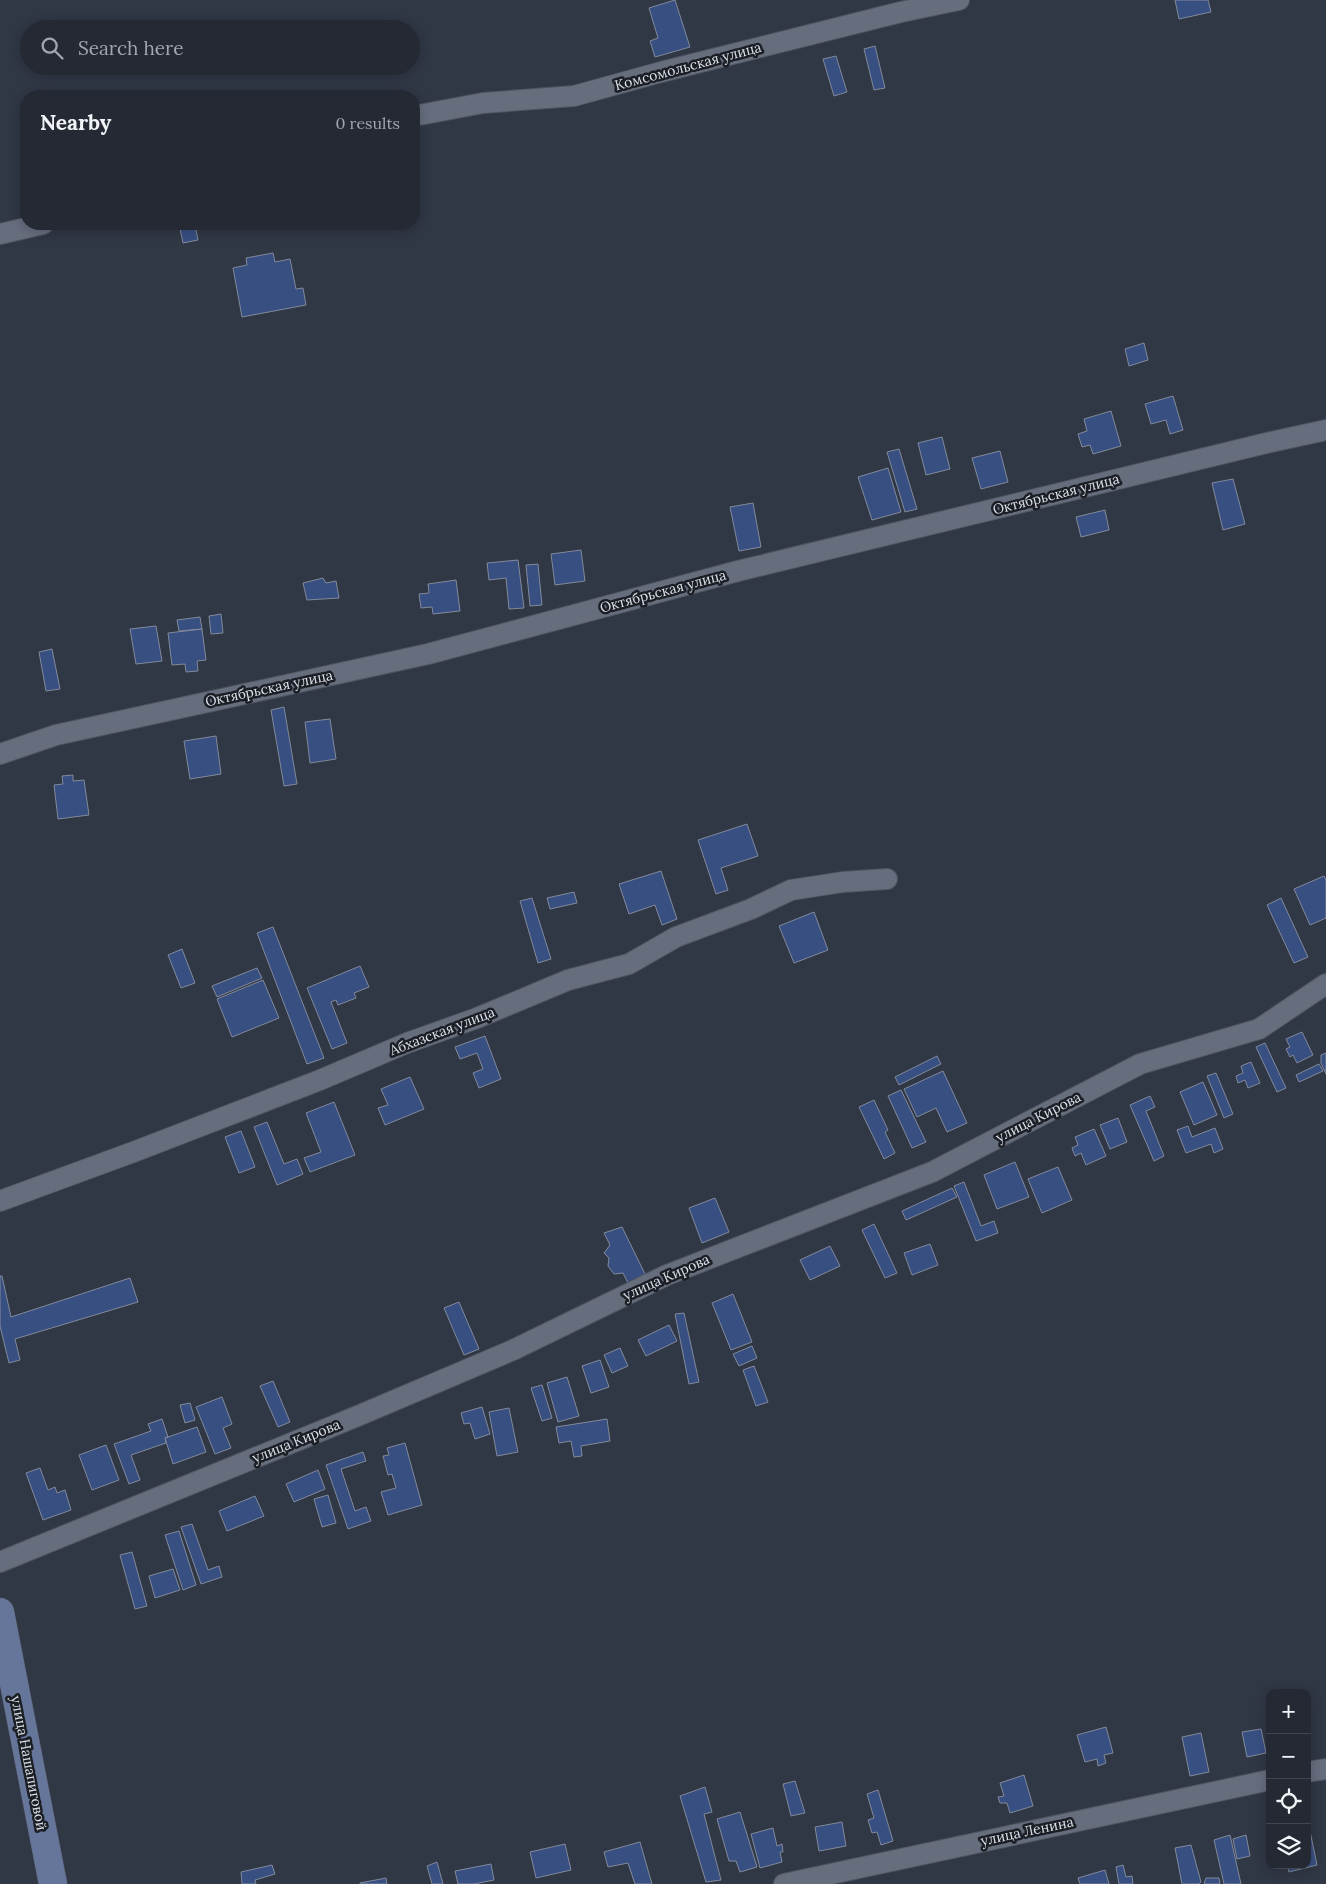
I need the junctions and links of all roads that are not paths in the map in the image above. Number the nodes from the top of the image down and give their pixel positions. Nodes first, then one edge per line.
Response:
1 (959, 0) edge
2 (420, 115) edge
3 (20, 229) edge
4 (0, 234) edge
5 (1326, 430) edge
6 (0, 754) edge
7 (887, 879) dead end
8 (1326, 984) edge
9 (0, 1201) edge
10 (0, 1562) edge
11 (0, 1612) edge
12 (1326, 1769) edge
13 (1311, 1771) edge
14 (1266, 1781) edge
15 (53, 1884) edge
16 (784, 1884) edge

1 - 2 street, Комсомольская улица
3 - 4 street
5 - 6 street, Октябрьская улица
7 - 9 street, Абхазская улица
8 - 10 street, улица Кирова
11 - 15 street, улица Нашапиговой
12 - 13 street
14 - 16 street, улица Ленина

